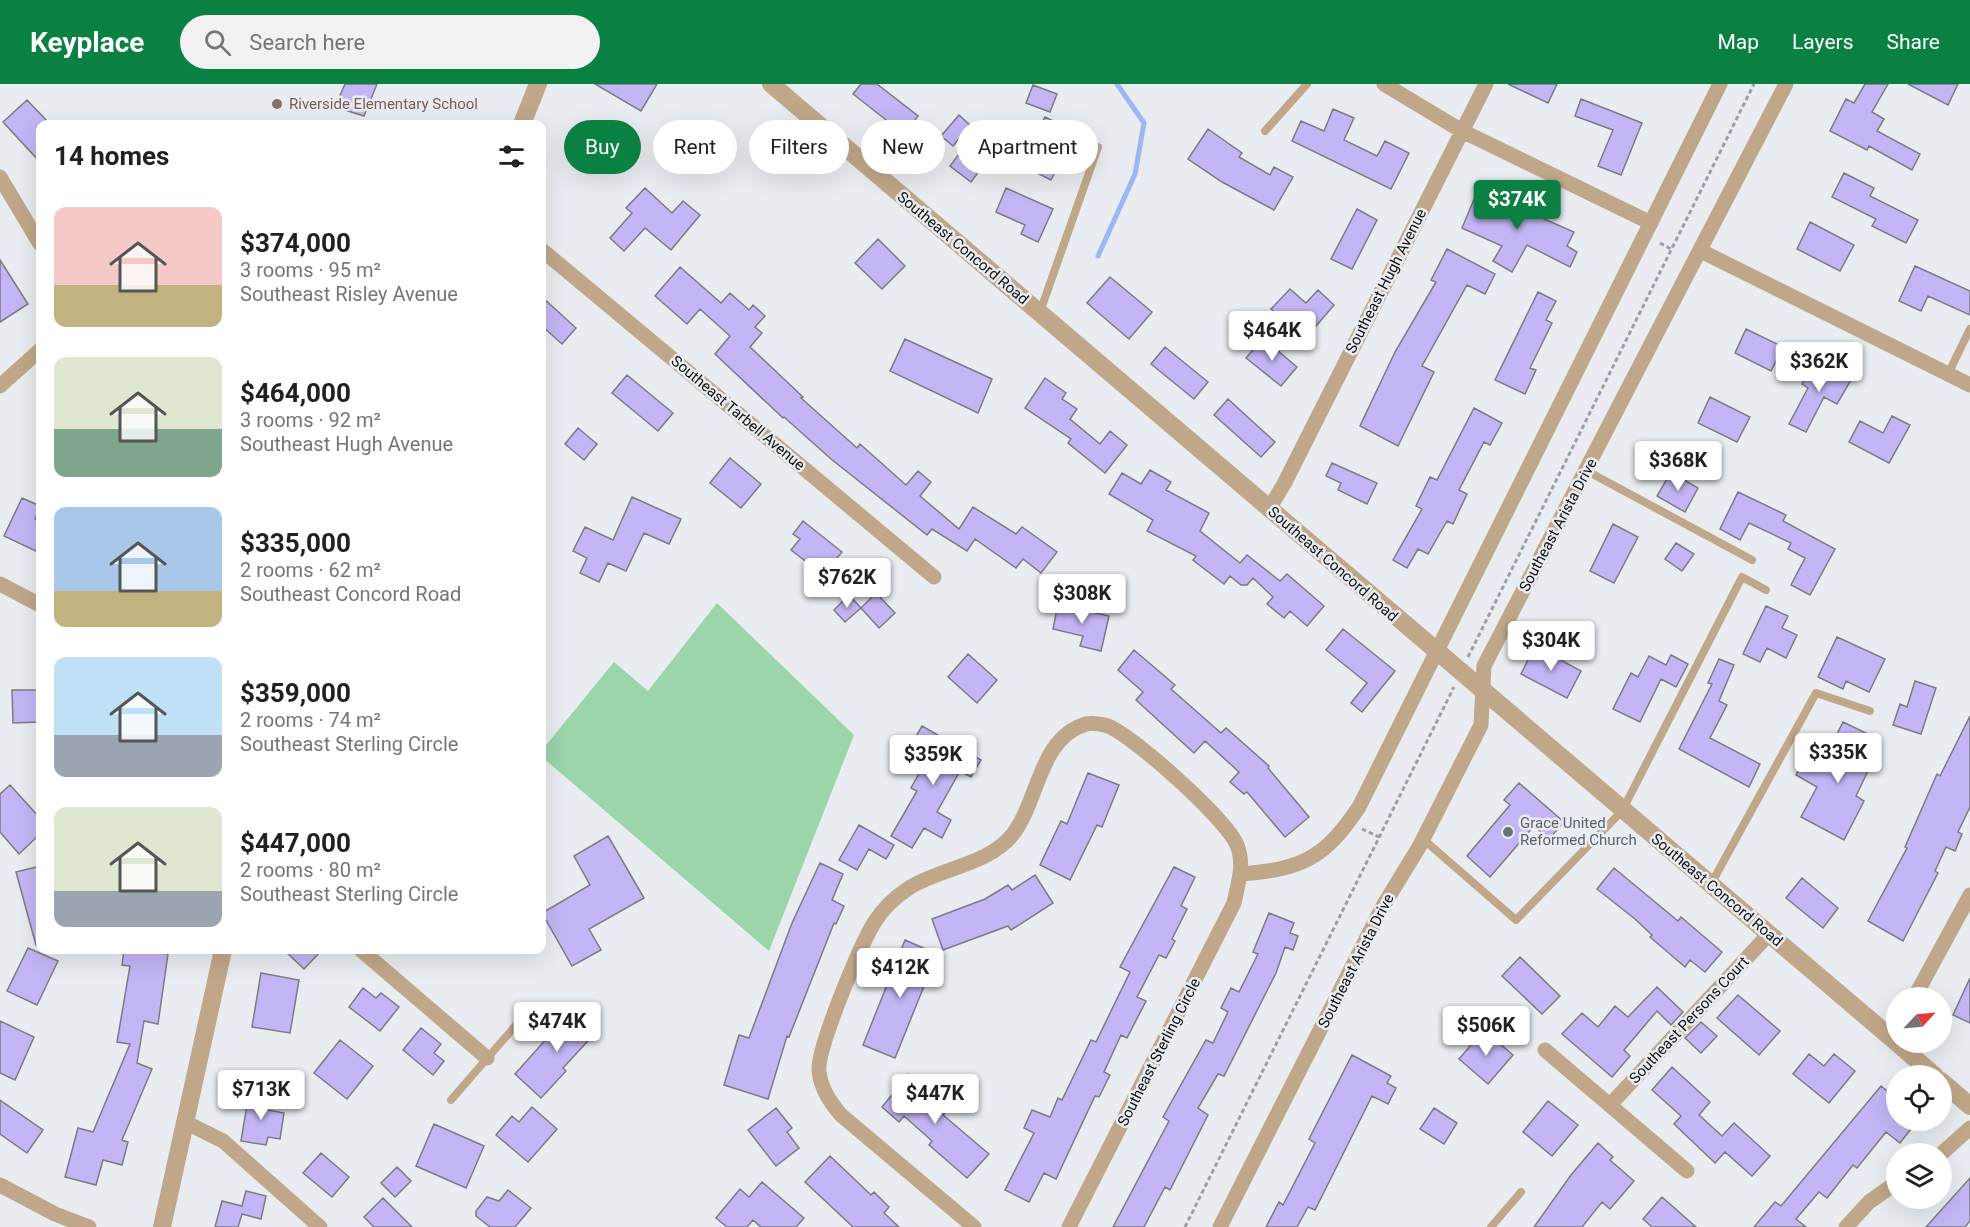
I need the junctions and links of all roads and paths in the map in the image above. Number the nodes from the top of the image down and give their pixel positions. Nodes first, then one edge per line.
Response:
1 (538, 84) edge
2 (771, 84) edge
3 (1307, 84) edge
4 (1384, 84) edge
5 (1486, 84) edge
6 (1720, 84) edge
7 (1754, 84) edge
8 (1786, 84) edge
9 (524, 120) edge
10 (1265, 131) dead end
11 (1462, 131) junction
12 (1089, 174) edge
13 (0, 177) edge
14 (1651, 223) junction
15 (36, 237) edge
16 (1701, 250) junction
17 (546, 253) edge
18 (1040, 313) junction
19 (1970, 329) edge
20 (36, 354) edge
21 (1948, 374) junction
22 (1970, 385) edge
23 (0, 386) edge
24 (1587, 471) junction
25 (1269, 509) junction
26 (1752, 560) dead end
27 (934, 577) dead end
28 (0, 584) edge
29 (1766, 590) dead end
30 (36, 603) edge
31 (1471, 650) dead end
32 (1436, 652) junction
33 (1455, 686) dead end
34 (1483, 691) junction
35 (1870, 711) dead end
36 (1622, 811) junction
37 (1423, 839) junction
38 (1240, 874) junction
39 (1710, 885) junction
40 (1970, 895) edge
41 (1769, 934) junction
42 (223, 954) edge
43 (366, 954) edge
44 (1920, 987) edge
45 (523, 1017) dead end
46 (1886, 1031) edge
47 (1545, 1050) dead end
48 (1911, 1053) edge
49 (487, 1058) junction
50 (1923, 1065) edge
51 (1952, 1090) edge
52 (451, 1100) dead end
53 (1610, 1105) junction
54 (1970, 1106) edge
55 (185, 1122) junction
56 (1970, 1128) edge
57 (1952, 1144) edge
58 (1687, 1171) dead end
59 (0, 1185) edge
60 (1886, 1191) edge
61 (1521, 1192) dead end
62 (89, 1227) edge
63 (162, 1227) edge
64 (320, 1227) edge
65 (974, 1227) edge
66 (1069, 1227) edge
67 (1185, 1227) edge
68 (1220, 1227) edge
69 (1491, 1227) edge
70 (1846, 1227) edge

1 - 9 street
2 - 18 street, Southeast Concord Road
3 - 10 lane
4 - 11 street
5 - 11 street, Southeast Hugh Avenue
6 - 14 street
7 - 31 path
8 - 16 street, Southeast Arista Drive
11 - 14 street
11 - 25 street, Southeast Hugh Avenue
12 - 18 lane
13 - 15 street
14 - 32 street
16 - 21 street
16 - 24 street, Southeast Arista Drive
17 - 27 street, Southeast Tarbell Avenue
18 - 25 street, Southeast Concord Road
19 - 21 lane
20 - 23 street
21 - 22 street
24 - 26 lane
24 - 34 street, Southeast Arista Drive
25 - 32 street, Southeast Concord Road
28 - 30 street
29 - 36 lane
32 - 34 street, Southeast Concord Road
32 - 38 street
33 - 67 path
34 - 36 street, Southeast Concord Road
34 - 37 street, Southeast Arista Drive
35 - 39 lane
36 - 37 lane
36 - 39 street, Southeast Concord Road
37 - 68 street, Southeast Arista Drive
38 - 65 street, Southeast Sterling Circle
38 - 66 street, Southeast Sterling Circle
39 - 41 street, Southeast Concord Road
40 - 44 street
41 - 46 street, Southeast Concord Road
41 - 53 street, Southeast Persons Court
42 - 55 street
43 - 49 street
45 - 49 lane
47 - 53 street
48 - 50 street, Southeast Concord Road
49 - 52 lane
51 - 54 street
53 - 58 street
55 - 63 street
55 - 64 street
56 - 57 street
59 - 62 street
60 - 70 street
61 - 69 lane

